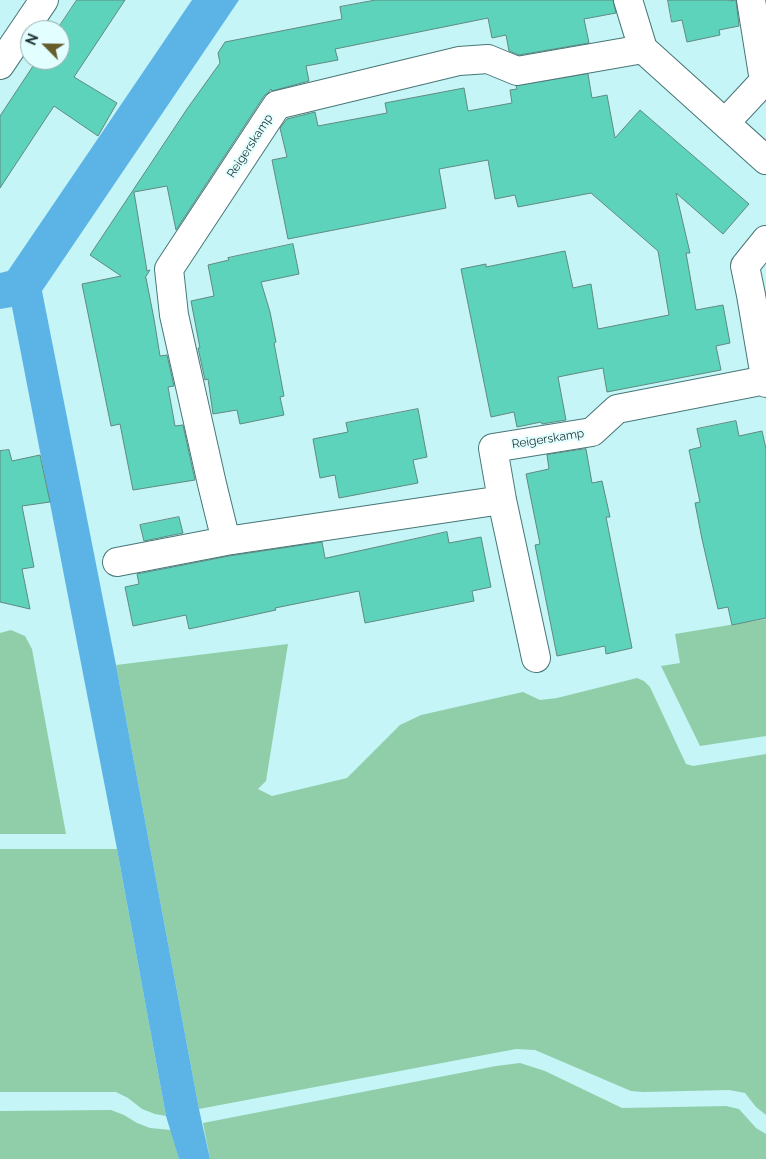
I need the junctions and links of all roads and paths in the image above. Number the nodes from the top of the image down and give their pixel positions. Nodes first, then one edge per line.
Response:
1 (44, 0) edge
2 (628, 0) edge
3 (751, 0) edge
4 (643, 49) junction
5 (0, 65) edge
6 (725, 124) junction
7 (766, 160) edge
8 (766, 240) edge
9 (766, 381) edge
10 (502, 500) junction
11 (226, 541) junction
12 (117, 562) dead end
13 (536, 658) dead end

1 - 5 street
2 - 4 street
3 - 6 street
4 - 6 street
4 - 11 street, Reigerskamp
6 - 7 street
8 - 9 street, Reigerskamp
9 - 10 street, Reigerskamp
10 - 11 street
10 - 13 street, Reigerskamp
11 - 12 street

